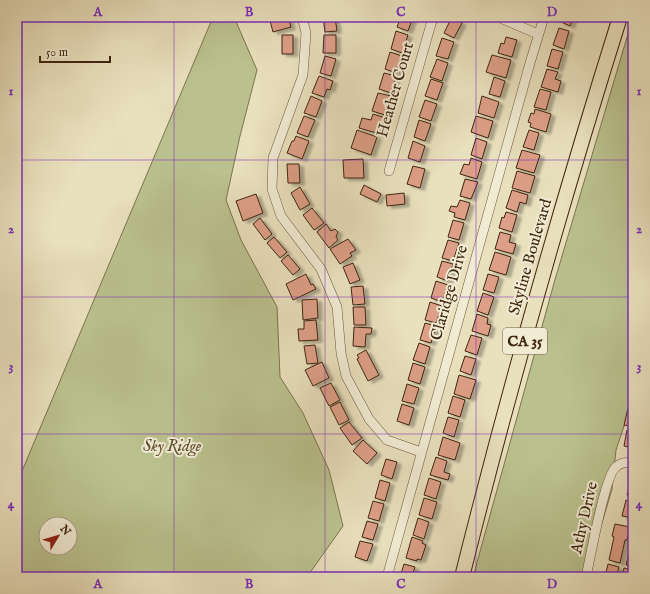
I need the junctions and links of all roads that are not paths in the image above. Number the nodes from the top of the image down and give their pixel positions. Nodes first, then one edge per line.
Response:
1 (302, 17) edge
2 (434, 17) edge
3 (498, 17) edge
4 (544, 17) edge
5 (620, 17) edge
6 (538, 34) junction
7 (389, 171) dead end
8 (421, 452) junction
9 (633, 463) edge
10 (387, 577) edge
11 (462, 577) edge
12 (586, 577) edge

1 - 8 street
2 - 7 street, Heather Court
3 - 6 street
4 - 6 street, Claridge Drive
5 - 11 main road, Skyline Boulevard / CA 35
6 - 8 street, Claridge Drive
8 - 10 street, Claridge Drive
9 - 12 street, Athy Drive

